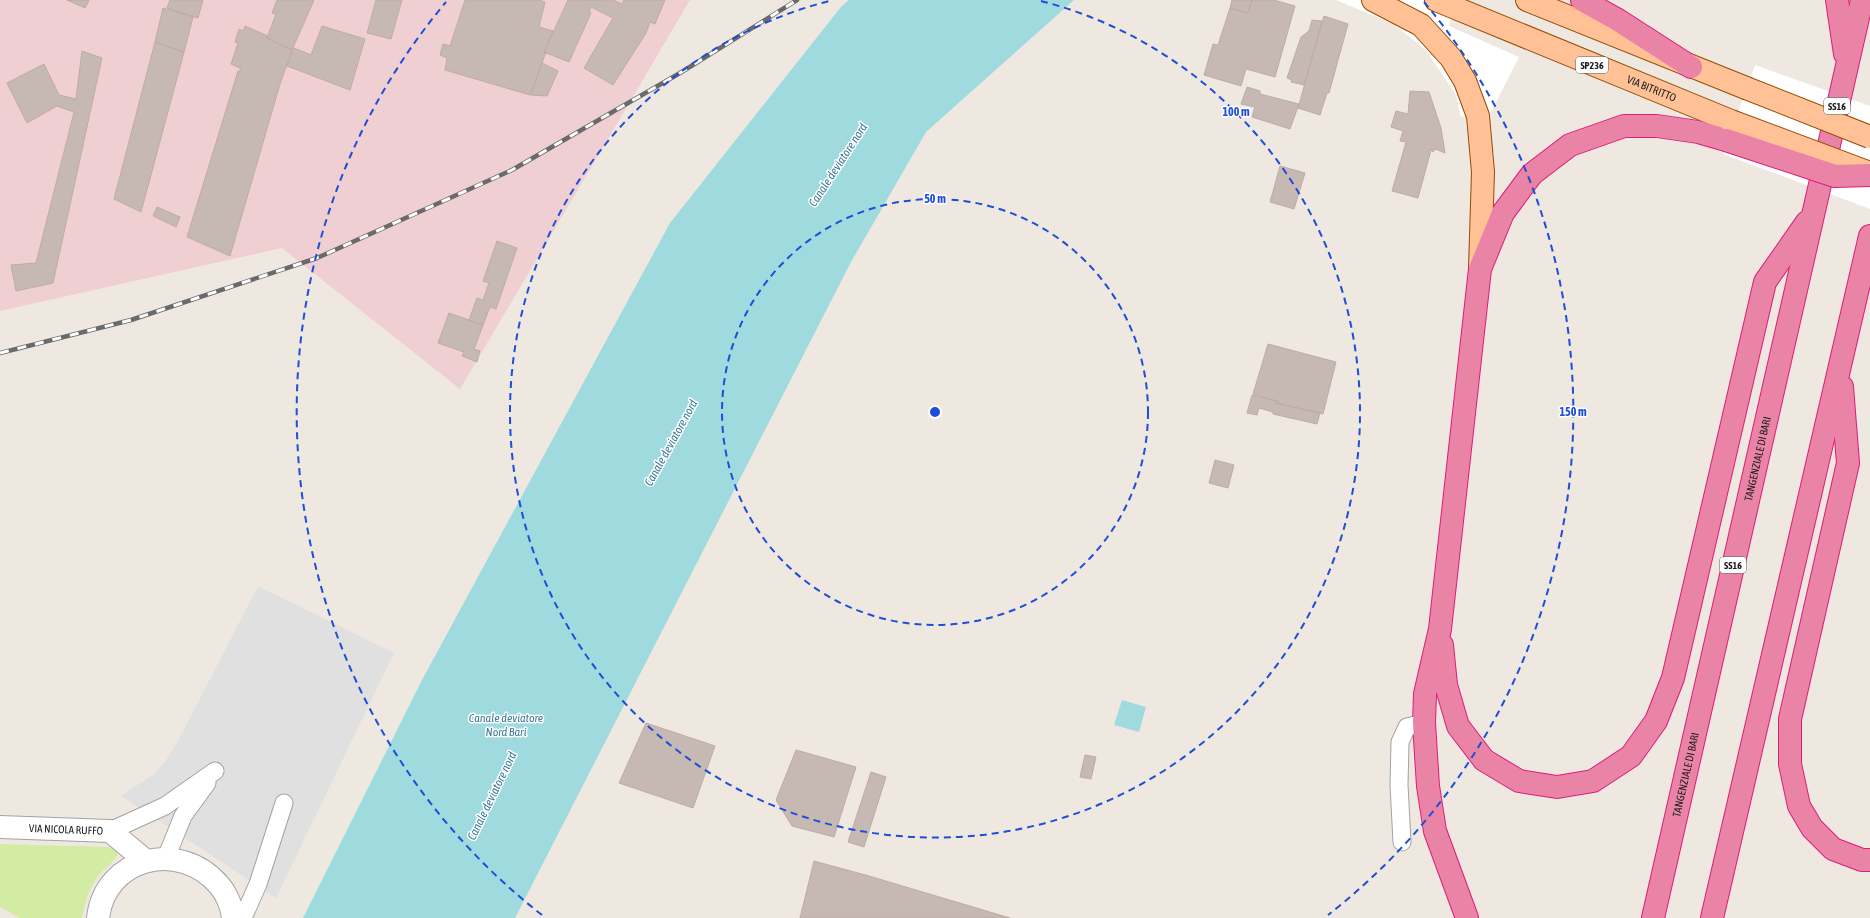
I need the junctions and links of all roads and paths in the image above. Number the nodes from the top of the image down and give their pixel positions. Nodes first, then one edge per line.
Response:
1 (1374, 0) edge
2 (1527, 0) edge
3 (1582, 0) edge
4 (1837, 0) edge
5 (1862, 0) edge
6 (1445, 4) edge
7 (1847, 65) junction
8 (1692, 67) junction
9 (1728, 131) junction
10 (1870, 137) edge
11 (1870, 174) edge
12 (1813, 213) junction
13 (1870, 236) edge
14 (1480, 269) junction
15 (1840, 365) junction
16 (1440, 629) junction
17 (1424, 723) junction
18 (284, 803) dead end
19 (0, 827) edge
20 (110, 831) junction
21 (1402, 842) dead end
22 (156, 859) junction
23 (1870, 860) edge
24 (98, 918) edge
25 (233, 918) edge
26 (242, 918) edge
27 (1467, 918) edge
28 (1653, 918) edge
29 (1712, 918) edge

1 - 14 main road
2 - 8 main road
3 - 8 highway
4 - 7 highway
5 - 7 highway, TANGENZIALE DI BARI / SS16
6 - 9 main road, VIA BITRITTO / SP236
7 - 12 highway, TANGENZIALE DI BARI / SS16
8 - 10 main road, bridge
9 - 11 highway, bridge
9 - 14 highway
12 - 16 highway
12 - 28 highway, TANGENZIALE DI BARI / SS16
13 - 15 highway
14 - 16 highway
15 - 23 highway
15 - 29 highway
16 - 17 highway
17 - 21 lane
17 - 27 highway
18 - 26 lane
19 - 20 street, VIA NICOLA RUFFO
20 - 22 street, VIA NICOLA RUFFO
20 - 22 lane
22 - 24 street
22 - 25 street

